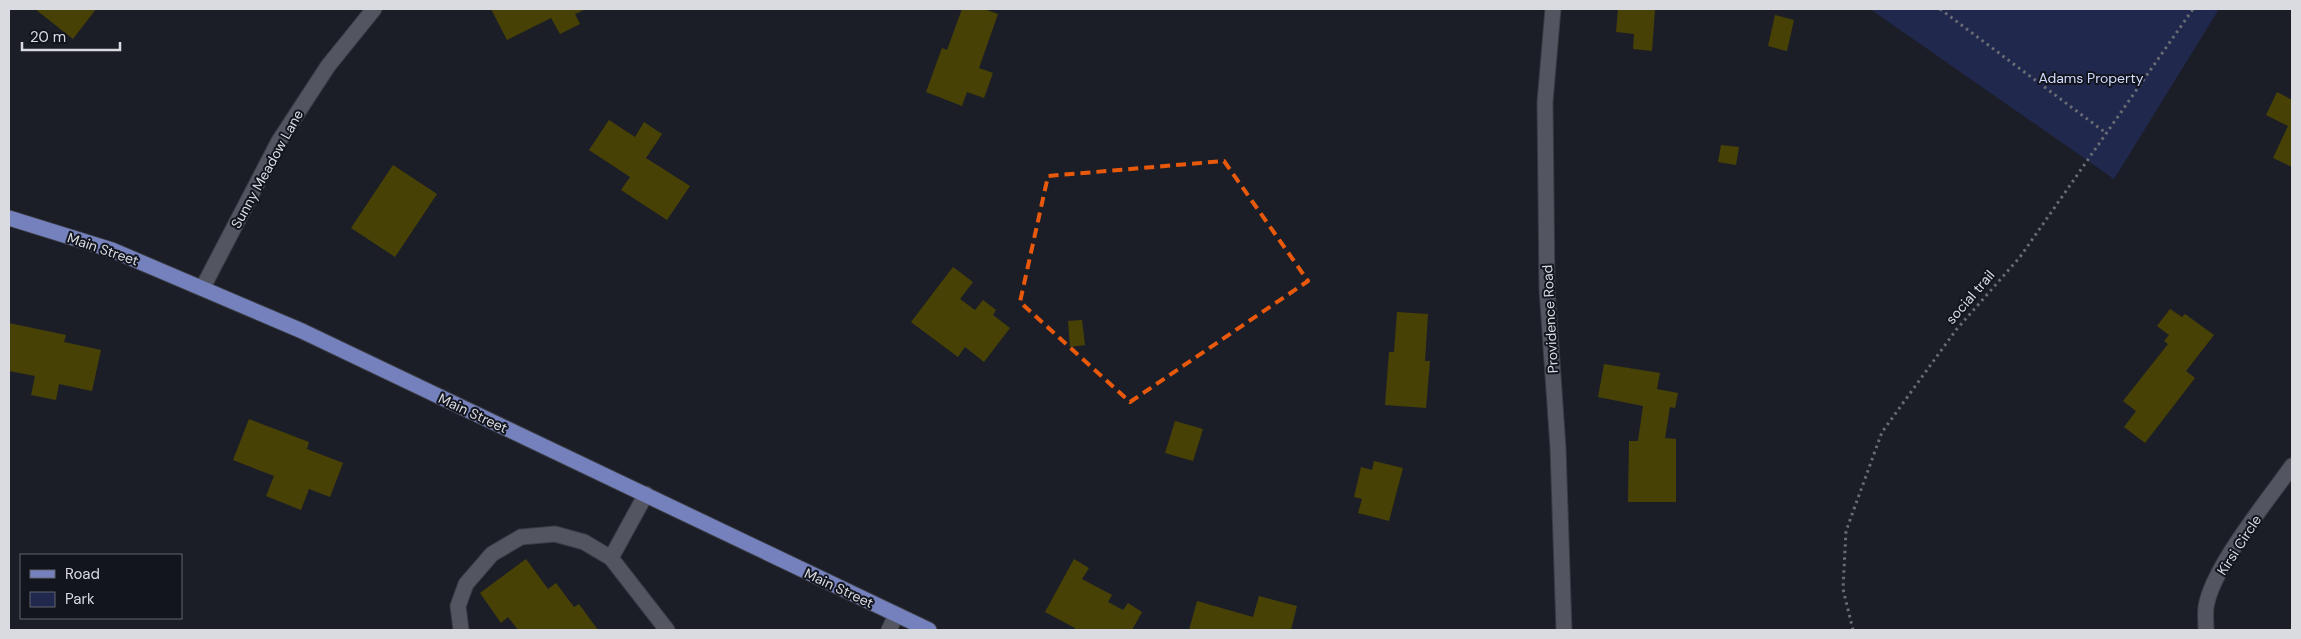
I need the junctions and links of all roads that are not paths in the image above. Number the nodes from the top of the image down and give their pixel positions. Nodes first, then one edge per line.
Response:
1 (374, 9) edge
2 (1553, 9) edge
3 (9, 218) edge
4 (203, 287) junction
5 (2292, 466) edge
6 (646, 494) junction
7 (611, 558) junction
8 (896, 615) junction
9 (461, 630) edge
10 (667, 630) edge
11 (889, 630) edge
12 (929, 630) edge
13 (1564, 630) edge
14 (2206, 630) edge

1 - 4 street, Sunny Meadow Lane
2 - 13 street, Providence Road
3 - 4 main road, Main Street
4 - 6 main road, Main Street
5 - 14 street, Kirsi Circle
6 - 7 street
6 - 8 main road, Main Street
7 - 9 street
7 - 10 street
8 - 11 street
8 - 12 main road, Main Street

